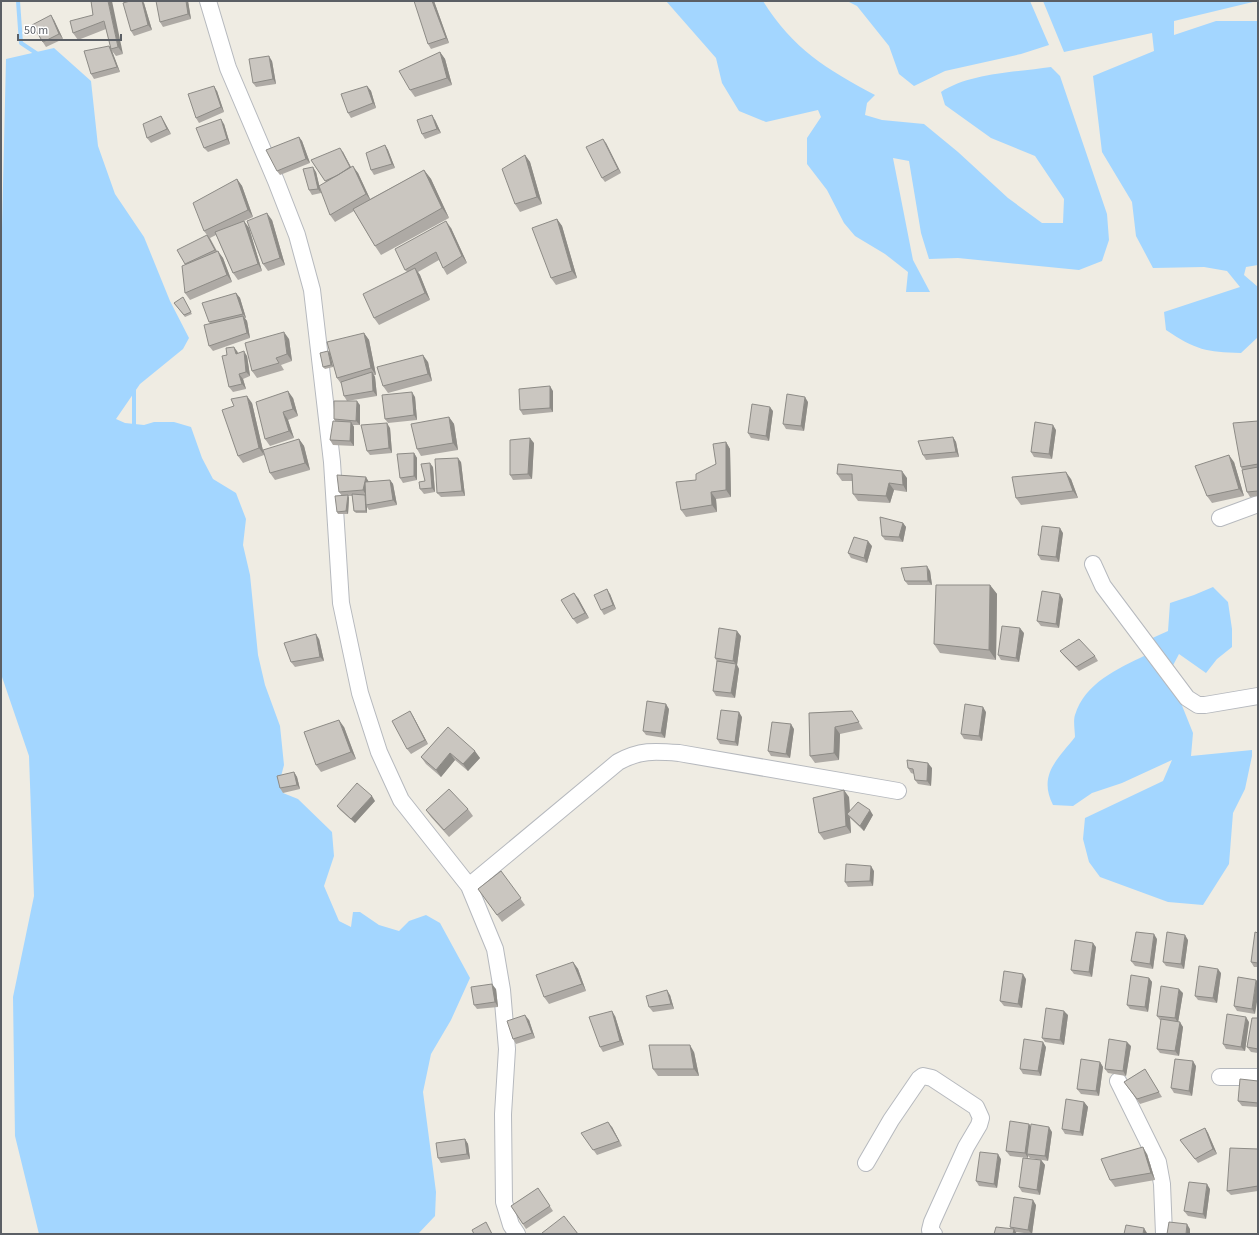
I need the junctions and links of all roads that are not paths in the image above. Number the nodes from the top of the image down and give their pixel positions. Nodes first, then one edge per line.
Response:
1 (208, 1) edge
2 (1258, 504) edge
3 (1220, 518) dead end
4 (1093, 564) dead end
5 (1258, 696) edge
6 (898, 791) dead end
7 (469, 886) junction
8 (1220, 1077) dead end
9 (1258, 1077) edge
10 (1118, 1081) dead end
11 (866, 1163) dead end
12 (517, 1234) edge
13 (934, 1234) edge
14 (1164, 1234) edge

1 - 7 street
2 - 3 street
4 - 5 street
6 - 7 street
7 - 12 street
8 - 9 street
10 - 14 street
11 - 13 street

